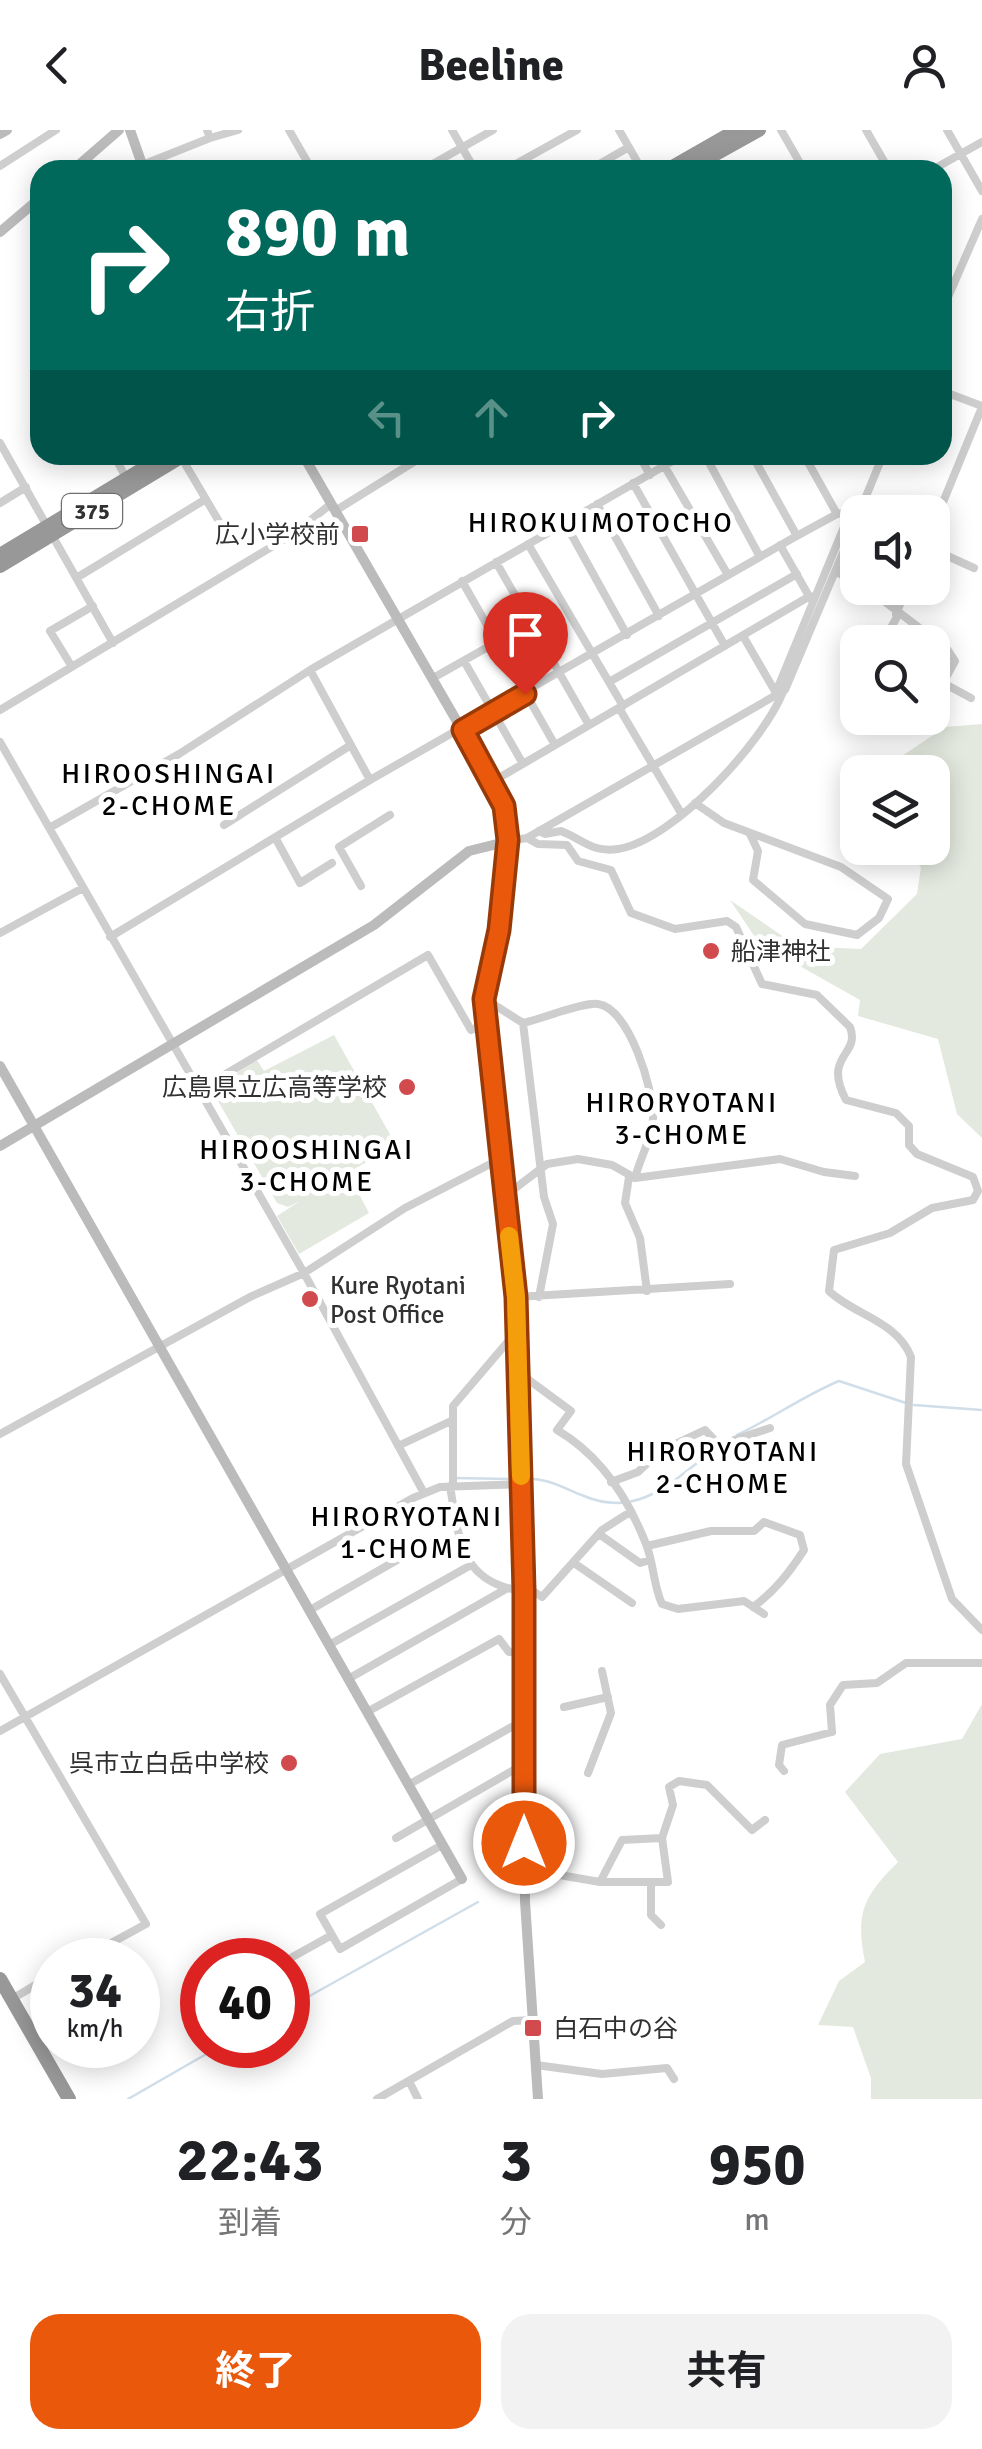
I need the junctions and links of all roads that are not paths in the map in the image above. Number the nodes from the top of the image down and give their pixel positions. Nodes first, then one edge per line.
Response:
1 (6, 130) edge
2 (56, 130) edge
3 (119, 130) edge
4 (130, 130) edge
5 (238, 130) edge
6 (288, 130) edge
7 (452, 130) edge
8 (493, 130) edge
9 (578, 130) edge
10 (618, 130) edge
11 (737, 130) edge
12 (759, 130) edge
13 (780, 130) edge
14 (866, 130) edge
15 (947, 130) edge
16 (0, 134) edge
17 (209, 134) edge
18 (982, 142) edge
19 (461, 146) junction
20 (629, 147) junction
21 (960, 154) junction
22 (84, 160) edge
23 (141, 160) edge
24 (157, 160) edge
25 (306, 160) edge
26 (438, 160) edge
27 (469, 160) edge
28 (523, 160) edge
29 (606, 160) edge
30 (636, 160) edge
31 (684, 160) edge
32 (705, 160) edge
33 (798, 160) edge
34 (883, 160) edge
35 (950, 160) edge
36 (0, 166) edge
37 (982, 191) edge
38 (30, 206) edge
39 (982, 219) edge
40 (0, 232) edge
41 (977, 242) edge
42 (952, 291) edge
43 (952, 395) edge
44 (982, 407) edge
45 (0, 443) edge
46 (119, 465) edge
47 (157, 465) edge
48 (163, 465) edge
49 (184, 465) edge
50 (309, 465) edge
51 (644, 465) edge
52 (710, 465) edge
53 (758, 465) edge
54 (810, 465) edge
55 (878, 465) edge
56 (406, 466) edge
57 (664, 466) joint
58 (650, 475) junction
59 (126, 478) junction
60 (633, 483) junction
61 (26, 486) junction
62 (865, 495) edge
63 (946, 495) edge
64 (206, 499) junction
65 (0, 503) edge
66 (597, 504) junction
67 (333, 507) junction
68 (837, 514) junction
69 (840, 514) edge
70 (565, 523) junction
71 (51, 530) junction
72 (227, 535) dead end
73 (797, 536) junction
74 (528, 544) junction
75 (780, 545) junction
76 (840, 548) edge
77 (0, 554) edge
78 (760, 557) junction
79 (950, 557) edge
80 (840, 561) edge
81 (496, 562) junction
82 (0, 566) edge
83 (974, 568) dead end
84 (836, 572) junction
85 (797, 574) junction
86 (840, 574) edge
87 (728, 575) junction
88 (78, 578) junction
89 (462, 581) junction
90 (696, 593) junction
91 (815, 602) junction
92 (887, 605) edge
93 (901, 605) edge
94 (93, 606) junction
95 (897, 614) junction
96 (659, 616) junction
97 (399, 619) junction
98 (713, 624) junction
99 (892, 625) edge
100 (913, 625) edge
101 (627, 634) junction
102 (743, 636) junction
103 (113, 642) junction
104 (495, 643) junction
105 (726, 646) junction
106 (593, 654) junction
107 (464, 661) junction
108 (72, 667) junction
109 (310, 670) junction
110 (558, 674) junction
111 (433, 678) junction
112 (609, 682) junction
113 (950, 687) edge
114 (779, 692) junction
115 (525, 694) junction
116 (970, 698) dead end
117 (622, 707) junction
118 (0, 710) edge
119 (492, 713) junction
120 (589, 724) junction
121 (463, 730) junction
122 (0, 742) edge
123 (555, 745) junction
124 (351, 746) junction
125 (522, 764) junction
126 (653, 766) junction
127 (370, 780) junction
128 (492, 782) junction
129 (695, 804) junction
130 (681, 813) junction
131 (390, 815) dead end
132 (224, 825) dead end
133 (51, 827) junction
134 (539, 831) junction
135 (750, 834) junction
136 (526, 838) junction
137 (276, 839) junction
138 (508, 840) junction
139 (332, 863) dead end
140 (361, 886) dead end
141 (81, 889) junction
142 (0, 933) edge
143 (110, 937) junction
144 (484, 999) junction
145 (486, 1024) junction
146 (522, 1024) junction
147 (172, 1044) junction
148 (0, 1066) edge
149 (197, 1090) junction
150 (34, 1128) junction
151 (0, 1146) edge
152 (500, 1158) junction
153 (543, 1167) junction
154 (855, 1176) dead end
155 (632, 1178) junction
156 (504, 1196) junction
157 (304, 1273) junction
158 (730, 1284) dead end
159 (647, 1291) junction
160 (516, 1297) junction
161 (539, 1297) junction
162 (517, 1331) junction
163 (156, 1347) junction
164 (518, 1372) junction
165 (453, 1420) junction
166 (770, 1428) dead end
167 (0, 1434) edge
168 (398, 1446) junction
169 (612, 1482) junction
170 (521, 1484) junction
171 (452, 1486) junction
172 (424, 1493) junction
173 (630, 1512) junction
174 (600, 1534) junction
175 (647, 1546) junction
176 (418, 1548) dead end
177 (650, 1560) junction
178 (574, 1563) junction
179 (470, 1565) junction
180 (286, 1570) junction
181 (506, 1588) junction
182 (524, 1588) junction
183 (632, 1603) dead end
184 (753, 1607) junction
185 (310, 1610) junction
186 (764, 1614) dead end
187 (982, 1630) edge
188 (329, 1644) junction
189 (524, 1652) junction
190 (982, 1663) edge
191 (602, 1671) dead end
192 (0, 1674) edge
193 (348, 1679) junction
194 (608, 1697) junction
195 (564, 1708) dead end
196 (367, 1712) junction
197 (24, 1716) junction
198 (524, 1720) junction
199 (0, 1731) edge
200 (524, 1764) junction
201 (784, 1770) dead end
202 (588, 1772) dead end
203 (408, 1785) junction
204 (426, 1819) junction
205 (765, 1820) dead end
206 (396, 1838) dead end
207 (662, 1838) junction
208 (442, 1845) junction
209 (524, 1869) junction
210 (462, 1879) joint
211 (600, 1882) junction
212 (652, 1884) junction
213 (662, 1926) dead end
214 (332, 1934) junction
215 (120, 1938) edge
216 (310, 1947) edge
217 (0, 1979) edge
218 (30, 1988) edge
219 (12, 1999) junction
220 (533, 2020) junction
221 (536, 2065) junction
222 (674, 2079) dead end
223 (409, 2081) junction
224 (70, 2099) edge
225 (377, 2099) edge
226 (418, 2099) edge
227 (538, 2099) edge

1 - 16 street
2 - 36 street
3 - 22 street
4 - 23 street
5 - 17 street
6 - 25 street
7 - 19 street
8 - 19 street
9 - 28 street
10 - 20 street
11 - 31 highway
12 - 32 highway
13 - 33 street
14 - 34 street
15 - 21 street
17 - 24 street
18 - 21 street
19 - 26 street
19 - 27 street
20 - 29 street
20 - 30 street
21 - 35 street
21 - 37 street
38 - 40 street
39 - 41 street
41 - 42 street
43 - 44 street
44 - 63 street
45 - 61 street
46 - 59 street
47 - 59 highway, 375
48 - 71 highway, 375
49 - 64 street
50 - 67 street
51 - 58 street
52 - 78 street
53 - 73 street
54 - 68 street
55 - 62 street
56 - 67 street
57 - 58 street
57 - 87 street
58 - 60 street
59 - 71 highway, 375
60 - 66 street
60 - 90 street
61 - 65 street
61 - 71 street
64 - 72 street
64 - 88 street
66 - 70 street
66 - 96 street
67 - 97 street
67 - 103 street
68 - 69 street
68 - 73 street
70 - 74 street
70 - 101 street
71 - 77 highway, 375
71 - 82 highway, 375
71 - 88 street
73 - 75 street
74 - 81 street
74 - 106 street
75 - 78 street
75 - 85 street
76 - 91 street
78 - 87 street
79 - 83 street
80 - 84 street
81 - 89 street
81 - 110 street
84 - 86 street
84 - 91 street
85 - 91 street
85 - 98 street
87 - 90 street
88 - 94 street
89 - 97 street
89 - 104 street
90 - 96 street
90 - 98 street
91 - 102 street
91 - 114 street
92 - 95 street
93 - 95 street
94 - 103 street
94 - 108 street
95 - 99 street
95 - 100 street
96 - 101 street
97 - 109 street
97 - 111 street
98 - 105 street
98 - 112 street
101 - 106 street
102 - 105 street
102 - 114 street
103 - 108 street
104 - 107 street
104 - 115 street
105 - 117 street
106 - 110 street
106 - 112 street
107 - 111 street
107 - 119 street
108 - 118 street
109 - 124 street
109 - 133 street
110 - 115 street
110 - 120 street
111 - 121 street
112 - 117 street
113 - 116 street
114 - 126 street
114 - 129 street
115 - 119 street
115 - 123 street
117 - 120 street
117 - 126 street
119 - 121 street
119 - 125 street
120 - 123 street
121 - 127 street
121 - 128 street
122 - 133 street
123 - 125 street
124 - 127 street
124 - 132 street
125 - 128 street
126 - 130 street
126 - 134 street
127 - 137 street
128 - 138 street
129 - 130 street
129 - 135 street
130 - 134 street
131 - 140 street
133 - 141 street
134 - 136 street
135 - 135 street
136 - 138 street
136 - 187 street
137 - 139 street
137 - 143 street
138 - 144 street
138 - 147 street
141 - 142 street
141 - 143 street
143 - 147 street
144 - 145 street
144 - 146 street
145 - 149 street
145 - 152 street
146 - 153 street
146 - 155 street
147 - 149 street
147 - 150 street
148 - 150 street
149 - 157 street
150 - 151 street
150 - 163 street
152 - 156 street
152 - 157 street
153 - 155 street
153 - 156 street
153 - 161 street
154 - 155 street
155 - 159 street
156 - 160 street
157 - 163 street
157 - 168 street
158 - 159 street
159 - 161 street
160 - 161 street
160 - 162 street
162 - 164 street
162 - 165 street
163 - 167 street
163 - 180 street
164 - 169 street
164 - 170 street
165 - 168 street
165 - 171 street
166 - 169 street
168 - 172 street
169 - 173 street
170 - 171 street
170 - 182 street
171 - 172 street
171 - 179 street
172 - 180 street
173 - 174 street
173 - 175 street
174 - 177 street
174 - 178 street
175 - 177 street
175 - 184 street
176 - 185 street
177 - 184 street
178 - 182 street
178 - 183 street
179 - 181 street
179 - 188 street
180 - 185 street
180 - 197 street
181 - 182 street
181 - 193 street
182 - 189 street
184 - 186 street
185 - 188 street
188 - 193 street
189 - 196 street
189 - 198 street
190 - 201 street
191 - 194 street
192 - 197 street
193 - 196 street
194 - 195 street
194 - 202 street
196 - 203 street
197 - 199 street
197 - 215 street
198 - 200 street
198 - 203 street
200 - 204 street
200 - 209 street
203 - 204 street
204 - 206 street
204 - 208 street
205 - 207 street
207 - 211 street
207 - 212 street
208 - 210 street
208 - 214 street
209 - 211 street
209 - 220 street
210 - 214 street
211 - 212 street
212 - 213 street
214 - 216 street
217 - 219 highway
218 - 219 street
219 - 224 highway
220 - 221 street
220 - 223 street
221 - 222 street
221 - 227 street
223 - 225 street
223 - 226 street

